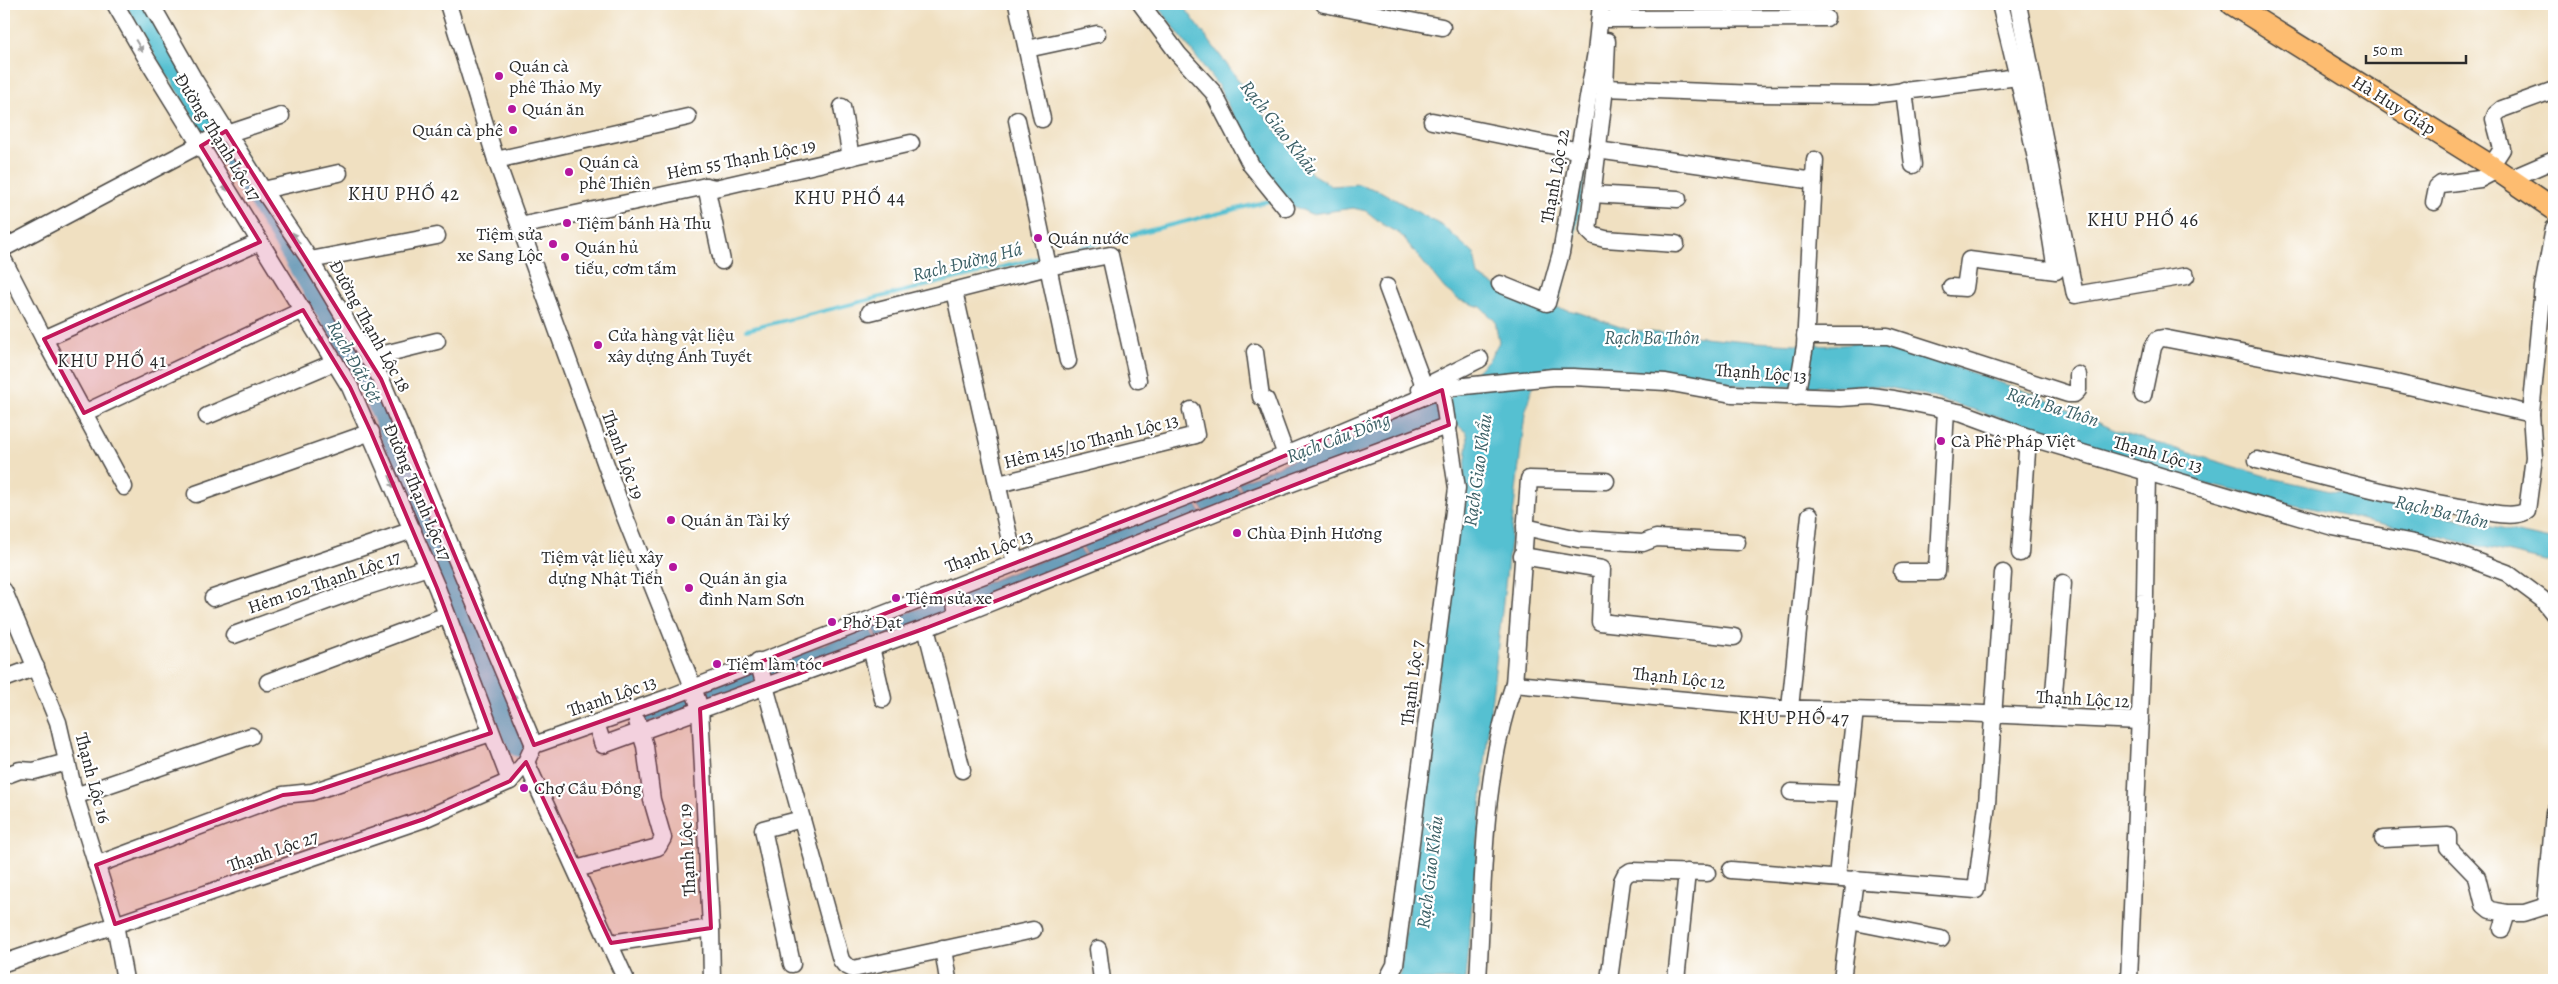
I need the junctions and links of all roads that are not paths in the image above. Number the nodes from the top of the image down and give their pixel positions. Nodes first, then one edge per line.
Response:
1 (115, 4) edge
2 (151, 4) edge
3 (448, 4) edge
4 (1017, 4) edge
5 (1141, 4) edge
6 (1324, 4) edge
7 (1601, 4) edge
8 (2000, 4) edge
9 (2018, 4) edge
10 (2232, 4) edge
11 (1608, 12) edge
12 (1826, 18) dead end
13 (1442, 27) dead end
14 (1096, 34) dead end
15 (1027, 49) junction
16 (2018, 77) junction
17 (1605, 88) junction
18 (1904, 90) junction
19 (2554, 90) edge
20 (842, 107) dead end
21 (281, 116) dead end
22 (688, 117) dead end
23 (1042, 119) dead end
24 (1017, 120) dead end
25 (1432, 121) dead end
26 (226, 132) junction
27 (911, 143) dead end
28 (203, 145) junction
29 (1580, 150) junction
30 (1597, 150) junction
31 (851, 157) junction
32 (496, 160) junction
33 (1815, 160) dead end
34 (2554, 160) edge
35 (1913, 165) dead end
36 (2499, 172) junction
37 (339, 173) dead end
38 (1814, 181) junction
39 (706, 186) junction
40 (263, 190) junction
41 (1592, 194) junction
42 (1678, 199) dead end
43 (2434, 202) dead end
44 (1286, 208) dead end
45 (2554, 209) edge
46 (520, 226) junction
47 (2554, 228) edge
48 (437, 236) dead end
49 (260, 242) junction
50 (1676, 244) dead end
51 (4, 248) edge
52 (1046, 257) junction
53 (310, 260) junction
54 (4, 261) edge
55 (722, 261) dead end
56 (2186, 276) dead end
57 (1500, 284) dead end
58 (1387, 287) dead end
59 (1951, 287) dead end
60 (954, 291) junction
61 (303, 310) junction
62 (870, 312) dead end
63 (44, 339) junction
64 (437, 341) dead end
65 (1805, 341) junction
66 (1255, 352) dead end
67 (368, 358) junction
68 (1480, 359) dead end
69 (1068, 360) dead end
70 (335, 362) junction
71 (2078, 374) dead end
72 (1138, 380) dead end
73 (1424, 386) junction
74 (1449, 388) junction
75 (1797, 394) junction
76 (2143, 395) dead end
77 (1191, 410) dead end
78 (1946, 410) junction
79 (84, 413) junction
80 (2531, 414) junction
81 (207, 416) dead end
82 (1370, 419) junction
83 (1449, 424) junction
84 (371, 432) junction
85 (2028, 437) junction
86 (1286, 455) junction
87 (2257, 460) dead end
88 (2146, 471) junction
89 (1606, 481) dead end
90 (999, 484) junction
91 (124, 487) dead end
92 (196, 494) dead end
93 (1810, 514) dead end
94 (1524, 527) junction
95 (413, 530) junction
96 (1076, 539) junction
97 (1737, 542) dead end
98 (2020, 554) dead end
99 (1522, 556) junction
100 (1015, 563) junction
101 (1090, 563) junction
102 (428, 567) junction
103 (1902, 572) dead end
104 (2003, 573) dead end
105 (2063, 583) dead end
106 (953, 587) junction
107 (5, 598) edge
108 (213, 598) dead end
109 (2554, 614) edge
110 (447, 615) junction
111 (957, 616) junction
112 (868, 619) junction
113 (926, 628) junction
114 (234, 635) dead end
115 (1734, 637) dead end
116 (875, 645) junction
117 (758, 661) junction
118 (36, 667) junction
119 (4, 679) edge
120 (268, 682) dead end
121 (1514, 684) junction
122 (766, 686) junction
123 (693, 687) junction
124 (883, 699) dead end
125 (1790, 708) junction
126 (700, 710) junction
127 (1855, 710) junction
128 (634, 711) junction
129 (1992, 714) junction
130 (2052, 718) junction
131 (2140, 721) junction
132 (596, 723) junction
133 (640, 732) junction
134 (492, 733) junction
135 (251, 736) dead end
136 (534, 745) junction
137 (67, 762) junction
138 (526, 762) junction
139 (962, 770) dead end
140 (4, 776) edge
141 (510, 781) junction
142 (1791, 792) dead end
143 (1846, 794) junction
144 (75, 796) junction
145 (2554, 812) edge
146 (802, 819) junction
147 (2383, 839) dead end
148 (96, 865) junction
149 (576, 869) junction
150 (1731, 870) dead end
151 (1687, 872) junction
152 (1707, 873) dead end
153 (1837, 877) junction
154 (1855, 879) junction
155 (2550, 907) edge
156 (2507, 913) junction
157 (1850, 921) junction
158 (114, 924) junction
159 (711, 928) junction
160 (2502, 929) dead end
161 (1033, 930) dead end
162 (1941, 939) dead end
163 (611, 943) junction
164 (943, 949) junction
165 (1098, 949) dead end
166 (4, 963) edge
167 (792, 964) dead end
168 (125, 980) edge
169 (626, 980) edge
170 (712, 980) edge
171 (948, 980) edge
172 (1102, 980) edge
173 (1387, 980) edge
174 (1478, 980) edge
175 (1609, 980) edge
176 (1676, 980) edge
177 (1842, 980) edge
178 (2129, 980) edge

1 -> 28 street, Đường Thạnh Lộc 17
2 - 26 street, Đường Thạnh Lộc 18
3 - 32 street, Thạnh Lộc 19
4 - 15 street
5 - 44 street
6 - 13 street
7 - 29 street, Thạnh Lộc 22
8 - 16 street
9 - 56 street
10 - 36 main road, Hà Huy Giáp
11 - 12 street
11 - 17 street, Thạnh Lộc 22
14 - 15 street
15 - 23 street
16 - 18 street
16 - 59 street
17 - 18 street
17 - 30 street, Thạnh Lộc 22
18 - 35 street
19 - 36 street
20 - 31 street
21 - 26 street
22 - 32 street
24 - 52 street
25 - 29 street
26 - 28 street
26 - 40 street, Đường Thạnh Lộc 18
27 - 31 street, Hẻm 55 Thạnh Lộc 19
28 -> 49 street, Đường Thạnh Lộc 17
28 - 51 street
29 - 57 street, Thạnh Lộc 22
30 - 38 street
30 - 41 street, Thạnh Lộc 22
31 - 39 street, Hẻm 55 Thạnh Lộc 19
32 - 46 street, Thạnh Lộc 19
33 - 38 street
34 - 36 street
36 - 43 street
36 - 45 main road, Hà Huy Giáp
37 - 40 street
38 - 65 street
39 - 46 street, Hẻm 55 Thạnh Lộc 19
39 - 55 street
53 -> 40 street, Đường Thạnh Lộc 18
41 - 42 street
41 - 50 street, Thạnh Lộc 22
46 - 123 street, Thạnh Lộc 19
47 - 80 street
48 - 53 street
49 - 61 street, Đường Thạnh Lộc 17
49 - 63 street
52 - 60 street
52 - 69 street
52 - 72 street
53 - 67 street, Đường Thạnh Lộc 18
54 - 63 street
58 - 73 street
60 - 62 street
60 - 90 street
61 -> 70 street, Đường Thạnh Lộc 17
61 - 79 street
63 - 79 street
64 - 67 street
65 - 71 street
65 - 75 street
66 - 86 street
136 -> 67 street, Đường Thạnh Lộc 18
68 - 73 street
70 - 81 street
70 - 84 street, Đường Thạnh Lộc 17
73 - 82 street
74 - 75 street, Thạnh Lộc 13
74 - 82 street, Thạnh Lộc 13
74 - 83 street, Thạnh Lộc 7
75 - 78 street, Thạnh Lộc 13
76 - 80 street
77 - 90 street, Hẻm 145/10 Thạnh Lộc 13
78 - 85 street, Thạnh Lộc 13
78 - 103 street
79 - 91 street
80 - 87 street
82 - 86 street, Thạnh Lộc 13
83 - 101 street
83 - 173 street, Thạnh Lộc 7
84 - 92 street
84 -> 95 street, Đường Thạnh Lộc 17
85 - 88 street, Thạnh Lộc 13
85 - 98 street
86 - 96 street, Thạnh Lộc 13
88 - 109 street, Thạnh Lộc 13
88 - 131 street
89 - 94 street
90 - 100 street
93 - 125 street
94 - 97 street
94 - 99 street
95 - 102 street, Đường Thạnh Lộc 17
95 - 108 street
96 - 100 street, Thạnh Lộc 13
96 - 101 street
99 - 115 street
99 - 121 street
100 - 106 street, Thạnh Lộc 13
101 - 111 street
102 - 110 street, Đường Thạnh Lộc 17
102 - 114 street, Hẻm 102 Thạnh Lộc 17
104 - 129 street
105 - 130 street
106 - 111 street
106 - 112 street, Thạnh Lộc 13
107 - 118 street, Thạnh Lộc 16
110 - 120 street
110 - 134 street, Đường Thạnh Lộc 17
111 - 113 street
112 - 116 street
112 - 117 street, Thạnh Lộc 13
113 - 116 street
113 - 139 street
116 - 122 street
116 - 124 street
117 - 122 street
117 - 123 street, Thạnh Lộc 13
118 - 119 street
118 - 137 street, Thạnh Lộc 16
121 - 125 street, Thạnh Lộc 12
121 - 174 street
122 - 126 street
122 - 146 street
123 - 126 street, Thạnh Lộc 19
123 - 128 street, Thạnh Lộc 13
125 - 127 street, Thạnh Lộc 12
126 - 133 street
126 - 159 street, Thạnh Lộc 19
127 - 129 street, Thạnh Lộc 12
127 - 143 street
128 - 132 street, Thạnh Lộc 13
128 - 133 street
129 - 130 street, Thạnh Lộc 12
129 - 154 street
130 - 131 street, Thạnh Lộc 12
131 - 178 street
132 - 133 street
132 - 136 street, Thạnh Lộc 13
133 - 149 street
134 - 141 street, Đường Thạnh Lộc 17
134 - 148 street
135 - 144 street
136 - 138 street, Thạnh Lộc 27
137 - 140 street
137 - 144 street, Thạnh Lộc 16
138 - 141 street, Thạnh Lộc 27
138 - 149 street
141 - 158 street, Thạnh Lộc 27
142 - 143 street
143 - 153 street
144 - 148 street, Thạnh Lộc 16
145 - 155 street
146 - 164 street
146 - 167 street
147 - 156 street
148 - 158 street, Thạnh Lộc 16
149 - 163 street
150 - 153 street
151 - 152 street
151 - 175 street
151 - 176 street
153 - 154 street
154 - 157 street
155 - 156 street
156 - 160 street
157 - 162 street
157 - 177 street
158 - 166 street, Thạnh Lộc 27
158 - 168 street, Thạnh Lộc 16
159 - 163 street
159 - 170 street, Thạnh Lộc 19
161 - 164 street
163 - 169 street
164 - 171 street
165 - 172 street

